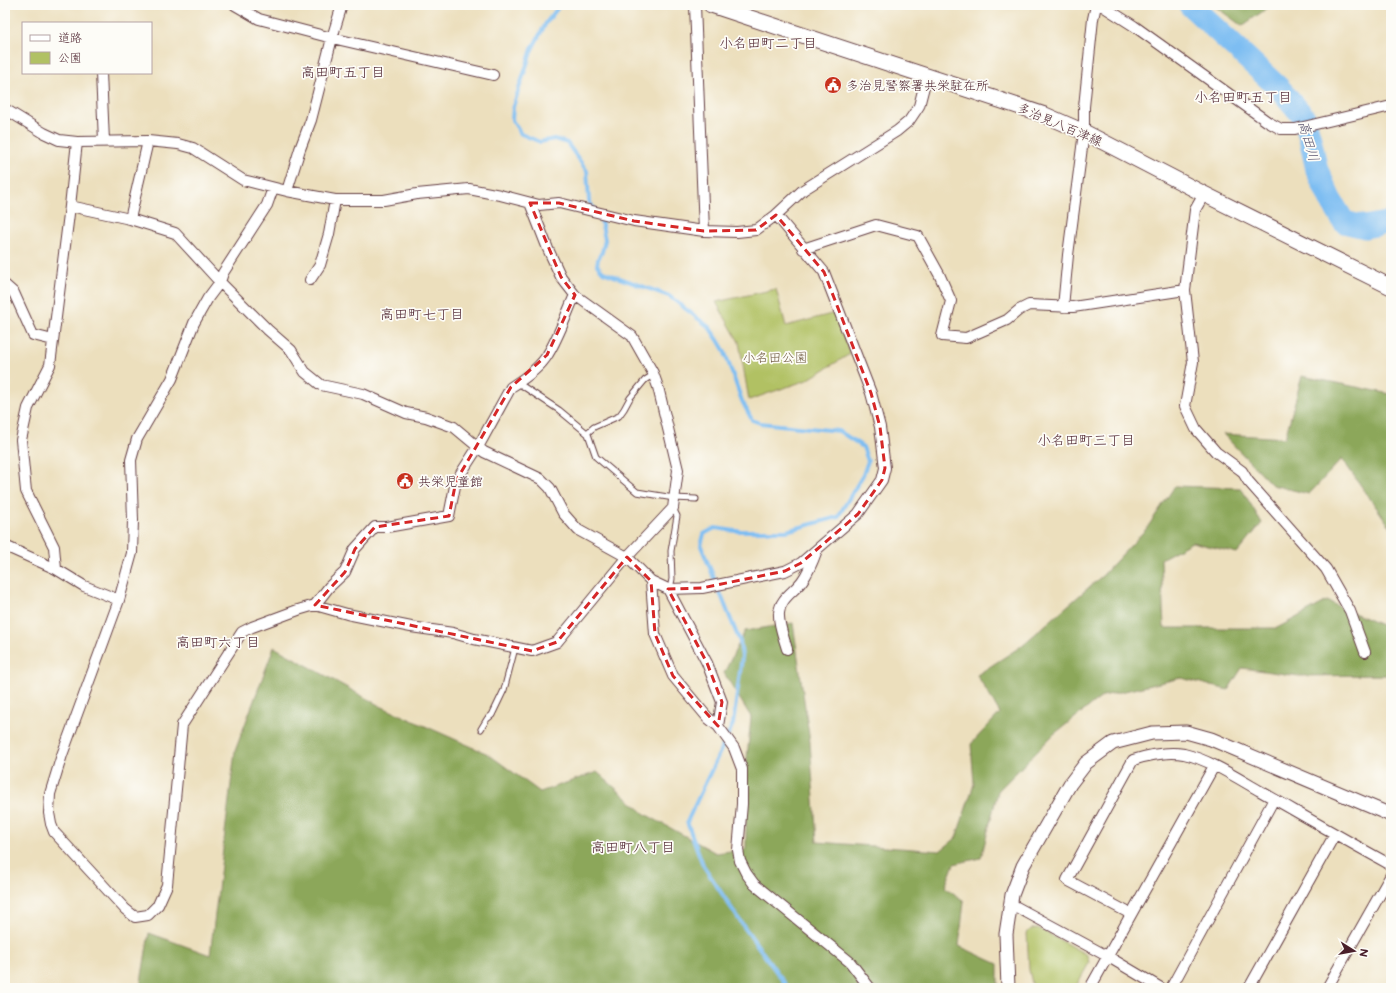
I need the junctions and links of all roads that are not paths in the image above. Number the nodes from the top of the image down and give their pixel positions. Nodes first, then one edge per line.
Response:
1 (234, 5) edge
2 (342, 5) edge
3 (695, 5) edge
4 (711, 5) edge
5 (1096, 5) edge
6 (1101, 5) edge
7 (332, 38) junction
8 (101, 74) edge
9 (493, 75) dead end
10 (927, 75) junction
11 (1391, 106) edge
12 (5, 109) edge
13 (1084, 132) junction
14 (104, 141) junction
15 (148, 141) junction
16 (77, 142) junction
17 (273, 188) junction
18 (287, 191) junction
19 (1204, 194) junction
20 (334, 200) junction
21 (530, 203) junction
22 (70, 206) junction
23 (776, 215) junction
24 (130, 219) junction
25 (704, 231) junction
26 (803, 249) junction
27 (310, 280) dead end
28 (220, 282) junction
29 (5, 285) edge
30 (1391, 287) edge
31 (1185, 290) junction
32 (575, 295) junction
33 (1063, 307) junction
34 (53, 340) junction
35 (653, 375) junction
36 (518, 382) junction
37 (587, 433) junction
38 (478, 447) junction
39 (696, 500) dead end
40 (673, 503) junction
41 (5, 546) edge
42 (817, 550) junction
43 (627, 557) junction
44 (56, 569) junction
45 (651, 581) junction
46 (669, 589) junction
47 (119, 600) junction
48 (315, 605) junction
49 (515, 648) junction
50 (787, 649) dead end
51 (1366, 652) dead end
52 (481, 728) dead end
53 (720, 728) junction
54 (1214, 766) junction
55 (1274, 799) junction
56 (1391, 815) edge
57 (1335, 834) junction
58 (1391, 865) edge
59 (1391, 875) edge
60 (1011, 904) junction
61 (1131, 914) junction
62 (1107, 956) junction
63 (870, 988) edge
64 (1008, 988) edge
65 (1090, 988) edge
66 (1161, 988) edge
67 (1171, 988) edge
68 (1249, 988) edge
69 (1327, 988) edge

1 - 7 street
2 - 7 street
3 - 25 street
4 - 10 main road, 多治見八百津線
5 - 13 street
6 - 11 street
7 - 9 street
7 - 18 street
8 - 14 street
10 - 13 main road, 多治見八百津線
10 - 23 street
12 - 16 street
13 - 19 main road, 多治見八百津線
13 - 33 street
14 - 15 street
14 - 16 street
15 - 17 street
15 - 24 street
16 - 22 street
17 - 18 street
17 - 28 street
18 - 20 street
19 - 30 main road, 多治見八百津線
19 - 31 street
20 - 21 street
20 - 27 street
21 - 25 street
21 - 32 street
22 - 24 street
22 - 34 street
23 - 25 street
23 - 26 street
24 - 28 street
26 - 33 street
26 - 42 street
28 - 38 street
28 - 47 street
29 - 34 street
31 - 33 street
31 - 51 street
32 - 35 street
32 - 36 street
34 - 44 street
35 - 37 lane
35 - 40 street
36 - 37 lane
36 - 38 street
37 - 40 lane
38 - 43 street
38 - 48 street
39 - 40 lane
40 - 43 street
40 - 46 lane
41 - 44 street
42 - 46 street
42 - 50 street
43 - 45 street
43 - 49 street
44 - 47 street
45 - 46 street
45 - 53 street
46 - 53 street
47 - 48 street
48 - 49 street
49 - 52 lane
53 - 63 street
54 - 55 street
54 - 61 street
54 - 61 street
55 - 57 street
55 - 67 street
56 - 60 street
57 - 58 street
57 - 68 street
59 - 69 street
60 - 62 street
60 - 64 street
61 - 62 street
62 - 65 street
62 - 66 street

